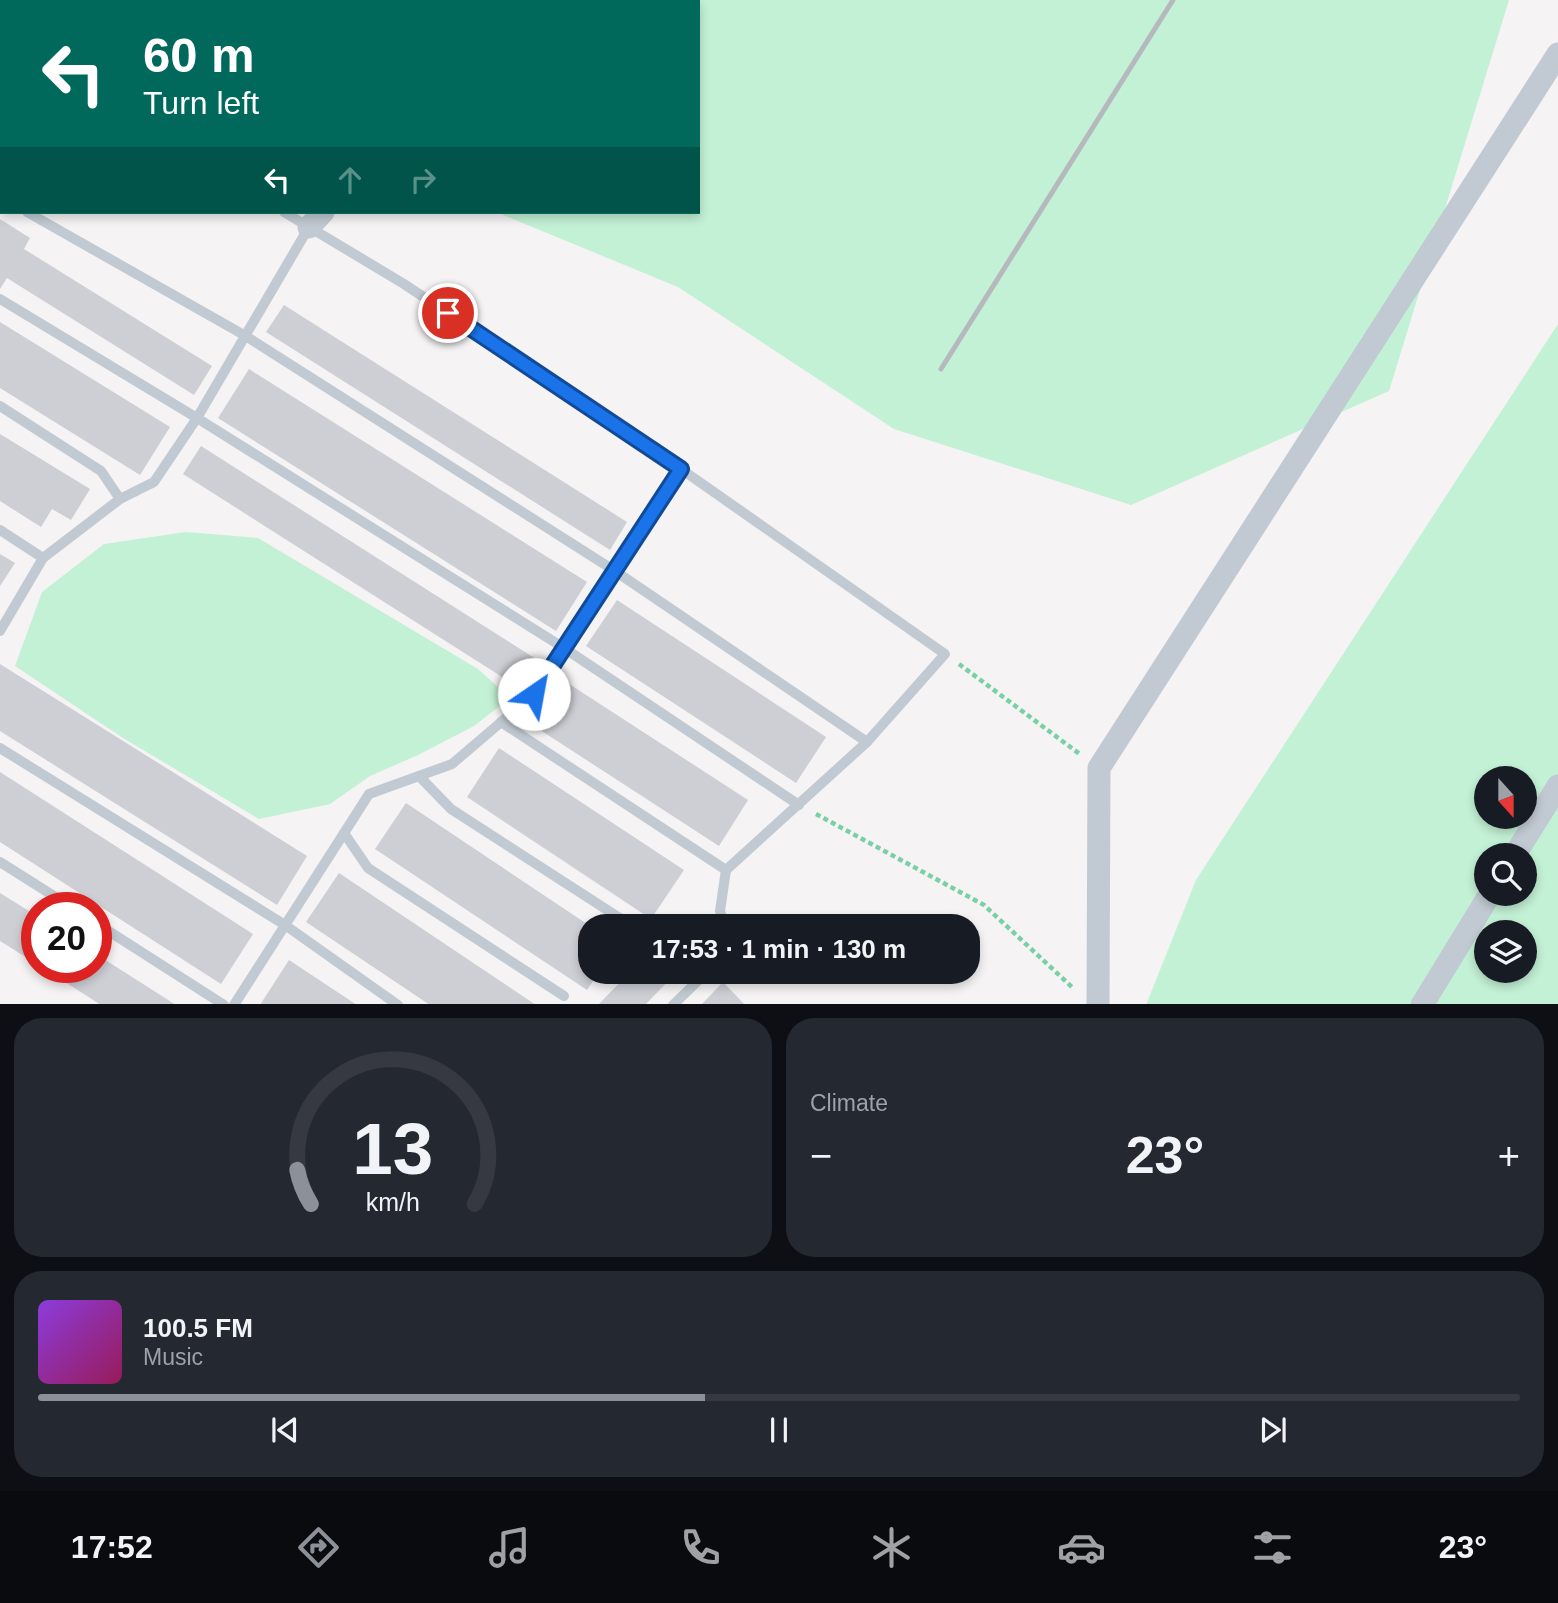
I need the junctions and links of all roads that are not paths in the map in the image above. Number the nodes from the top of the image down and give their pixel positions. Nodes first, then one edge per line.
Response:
1 (1558, 54) edge
2 (31, 214) edge
3 (292, 214) edge
4 (316, 220) edge
5 (0, 299) edge
6 (244, 335) junction
7 (0, 406) edge
8 (197, 418) junction
9 (681, 469) junction
10 (120, 499) junction
11 (0, 530) edge
12 (43, 558) junction
13 (615, 571) junction
14 (0, 631) edge
15 (564, 649) junction
16 (501, 722) junction
17 (867, 743) junction
18 (0, 748) edge
19 (419, 776) junction
20 (1558, 786) edge
21 (799, 805) junction
22 (344, 833) junction
23 (1522, 843) edge
24 (0, 862) edge
25 (726, 870) junction
26 (48, 892) edge
27 (1483, 906) edge
28 (613, 914) edge
29 (721, 914) edge
30 (285, 925) junction
31 (112, 933) edge
32 (694, 984) edge
33 (564, 996) dead end
34 (1089, 1000) edge
35 (225, 1004) edge
36 (234, 1004) edge
37 (398, 1004) edge
38 (673, 1004) edge
39 (1422, 1004) edge

1 - 34 street
2 - 6 lane
3 - 4 lane
4 - 6 lane
4 - 9 lane
5 - 8 lane
6 - 8 lane
6 - 13 lane
7 - 10 lane
8 - 10 lane
8 - 15 lane
9 - 13 lane
9 - 17 lane
10 - 12 lane
11 - 12 lane
12 - 14 lane
13 - 15 lane
13 - 17 lane
15 - 16 lane
15 - 21 lane
16 - 19 lane
16 - 25 lane
17 - 21 lane
18 - 30 lane
19 - 22 lane
19 - 28 lane
20 - 23 street
21 - 25 lane
22 - 30 lane
22 - 33 lane
24 - 26 lane
25 - 29 lane
27 - 39 street
30 - 36 lane
30 - 37 lane
31 - 35 lane
32 - 38 lane

